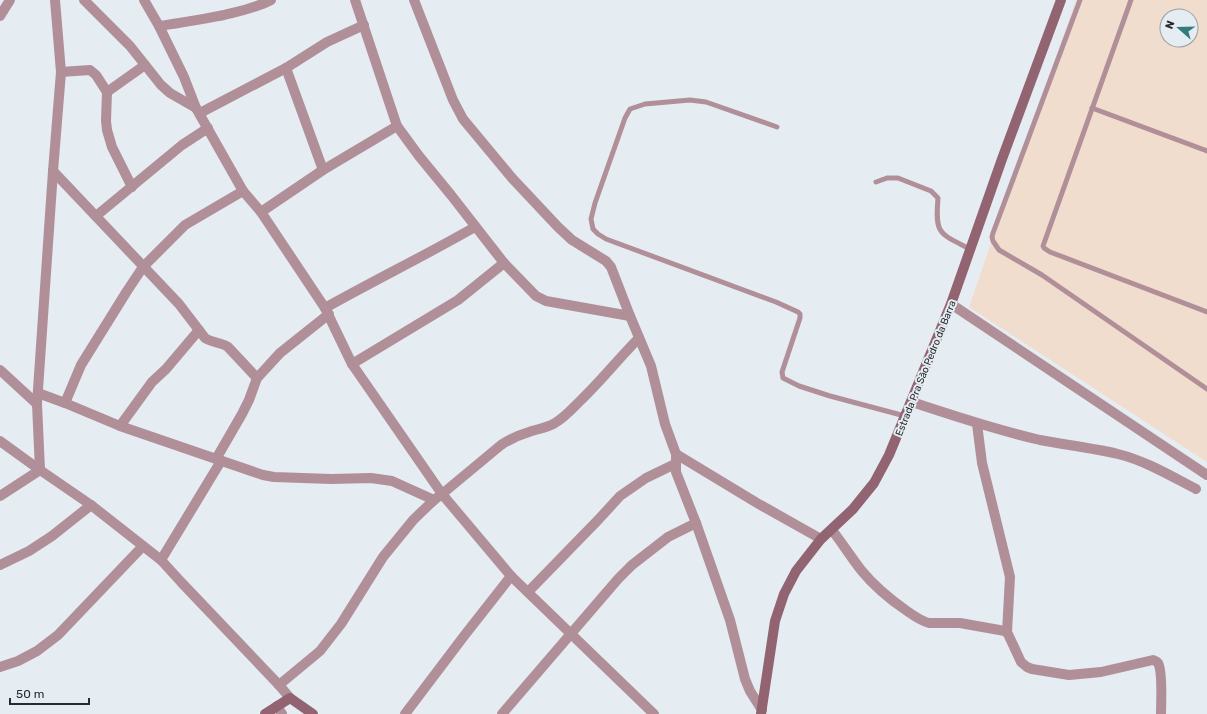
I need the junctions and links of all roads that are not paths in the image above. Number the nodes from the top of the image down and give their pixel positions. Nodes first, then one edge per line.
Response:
1 (10, 0) edge
2 (55, 0) edge
3 (84, 0) edge
4 (144, 0) edge
5 (271, 0) edge
6 (355, 0) edge
7 (414, 0) edge
8 (1061, 0) edge
9 (1080, 0) edge
10 (1131, 0) edge
11 (0, 16) edge
12 (364, 25) junction
13 (159, 26) junction
14 (145, 65) junction
15 (286, 68) junction
16 (61, 72) junction
17 (107, 92) junction
18 (1092, 108) junction
19 (198, 111) junction
20 (397, 126) junction
21 (777, 127) dead end
22 (208, 128) junction
23 (1207, 151) edge
24 (323, 170) junction
25 (53, 171) junction
26 (876, 182) dead end
27 (132, 187) junction
28 (243, 191) junction
29 (261, 212) junction
30 (96, 216) junction
31 (475, 227) junction
32 (970, 249) junction
33 (504, 263) junction
34 (143, 267) junction
35 (951, 304) junction
36 (327, 311) junction
37 (1207, 312) edge
38 (630, 316) junction
39 (199, 330) junction
40 (639, 338) junction
41 (352, 364) junction
42 (0, 370) edge
43 (257, 378) junction
44 (1207, 388) edge
45 (38, 392) junction
46 (912, 402) junction
47 (65, 403) junction
48 (37, 404) junction
49 (905, 416) junction
50 (977, 424) junction
51 (120, 426) junction
52 (0, 441) edge
53 (676, 459) junction
54 (218, 460) junction
55 (40, 470) junction
56 (1207, 474) edge
57 (1196, 489) dead end
58 (0, 496) edge
59 (438, 497) junction
60 (91, 505) junction
61 (696, 523) junction
62 (832, 530) junction
63 (821, 539) junction
64 (143, 546) junction
65 (162, 560) junction
66 (0, 565) edge
67 (511, 576) junction
68 (528, 592) junction
69 (1007, 632) junction
70 (571, 633) junction
71 (0, 668) edge
72 (279, 685) junction
73 (290, 698) junction
74 (280, 710) edge
75 (761, 712) edge
76 (265, 714) edge
77 (313, 714) edge
78 (405, 714) edge
79 (502, 714) edge
80 (654, 714) edge
81 (1161, 714) edge

1 - 11 street
2 - 16 street
3 - 14 street
4 - 13 street
5 - 13 street
6 - 12 street
7 - 38 street
8 - 32 street, Estrada Pra São Pedro da Barra
9 - 44 lane
10 - 18 lane
12 - 15 street
12 - 20 street
13 - 19 street
14 - 17 street
14 - 19 street
15 - 19 street
15 - 24 street
16 - 17 street
16 - 25 street
17 - 27 street
18 - 23 lane
18 - 37 lane
19 - 22 street
20 - 24 street
20 - 31 street
21 - 49 lane
22 - 27 street
22 - 28 street
24 - 29 street
25 - 30 street
25 - 45 street
26 - 32 lane
27 - 30 street
28 - 29 street
28 - 34 street
29 - 36 street
30 - 34 street
31 - 33 street
31 - 36 street
32 - 35 street, Estrada Pra São Pedro da Barra
33 - 38 street
33 - 41 street
34 - 39 street
34 - 47 street
35 - 46 street, Estrada Pra São Pedro da Barra
35 - 56 street
36 - 41 street
36 - 43 street
38 - 40 street
39 - 43 street
39 - 51 street
40 - 53 street
40 - 59 street
41 - 59 street
42 - 48 street
43 - 54 street
45 - 47 street
45 - 48 street
46 - 49 street, Estrada Pra São Pedro da Barra
46 - 50 street
47 - 51 street
48 - 55 street
49 - 62 street, Estrada Pra São Pedro da Barra
50 - 57 street
50 - 69 street
51 - 54 street
52 - 55 street
53 - 61 street
53 - 63 street
53 - 68 street
54 - 59 street
54 - 65 street
55 - 58 street
55 - 60 street
59 - 67 street
59 - 72 street
60 - 64 street
60 - 66 street
61 - 70 street
61 - 75 street
62 - 63 street, Estrada Pra São Pedro da Barra
62 - 69 street
63 - 75 street, Estrada Pra São Pedro da Barra
64 - 65 street
64 - 71 street
65 - 72 street
67 - 68 street
67 - 78 street
68 - 70 street
69 - 81 street
70 - 79 street
70 - 80 street
72 - 73 street
73 - 74 street
73 - 77 street
74 - 76 street

